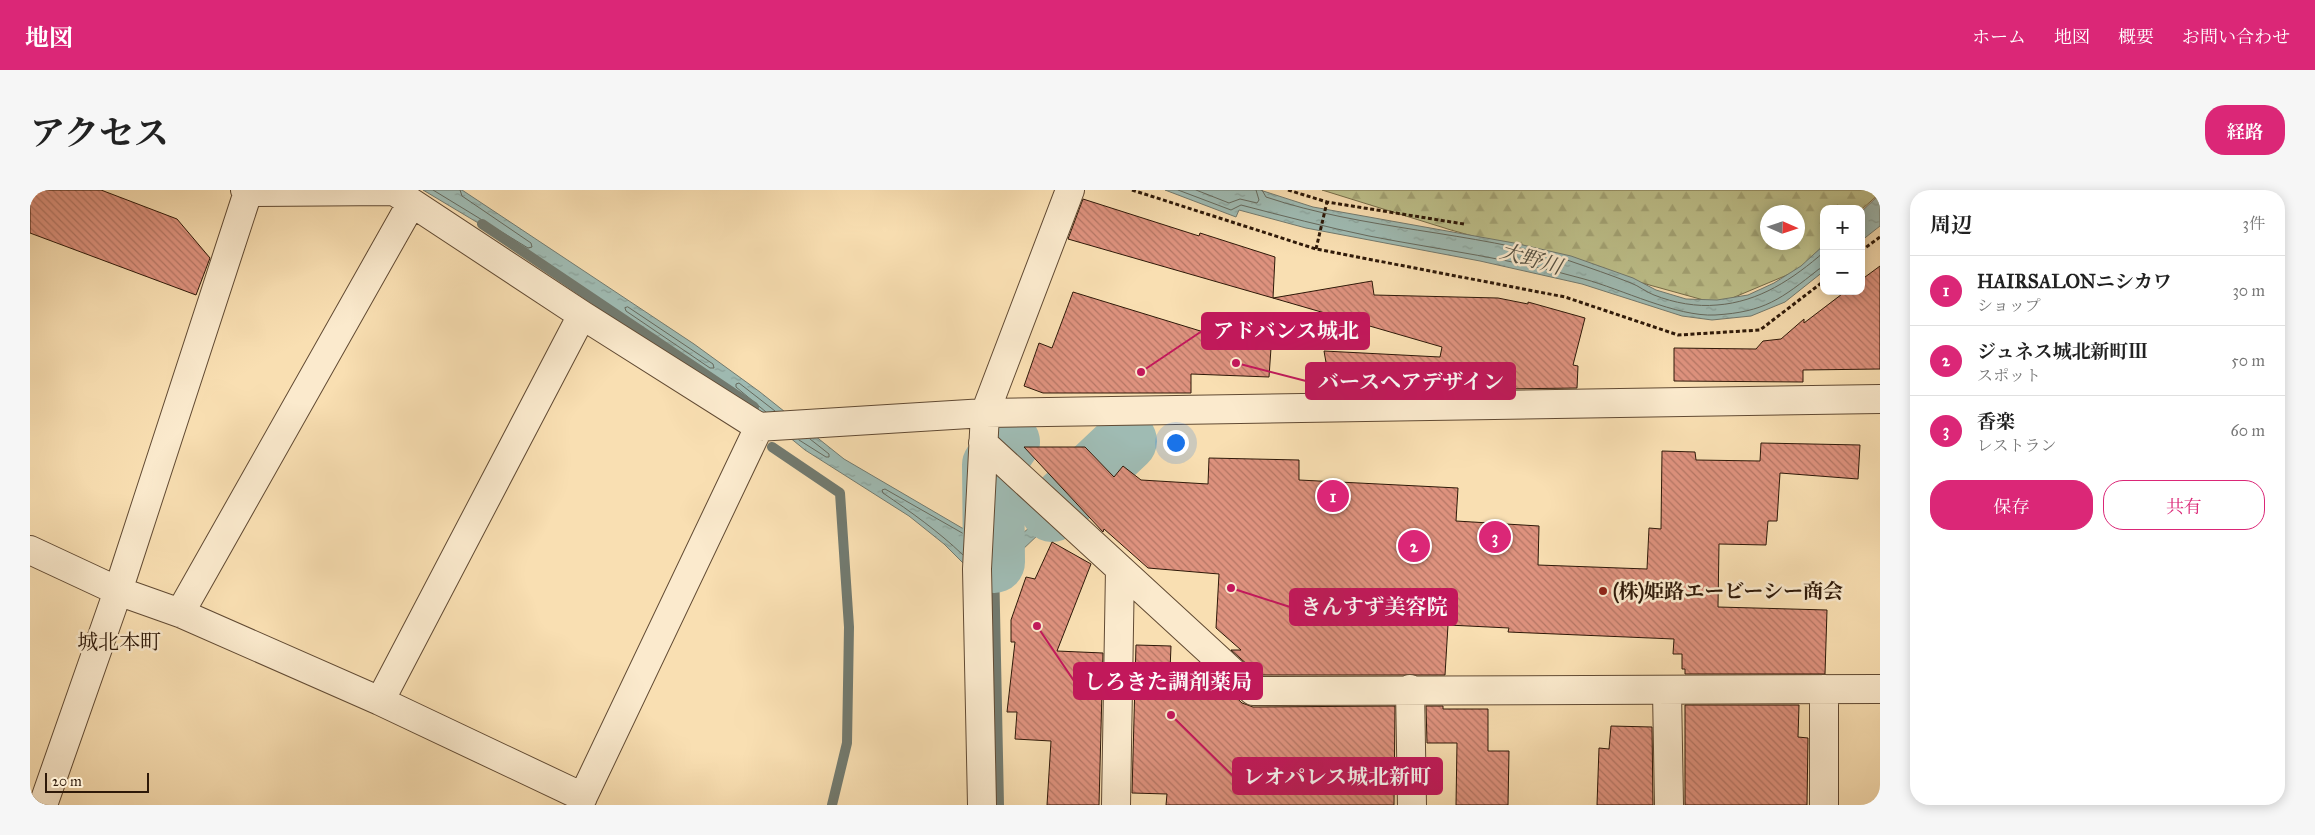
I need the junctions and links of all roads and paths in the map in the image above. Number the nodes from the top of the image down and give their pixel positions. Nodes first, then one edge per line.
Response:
1 (1070, 190) edge
2 (1132, 190) edge
3 (1288, 190) edge
4 (247, 191) edge
5 (400, 195) edge
6 (1327, 202) junction
7 (1464, 224) dead end
8 (1880, 237) edge
9 (1316, 249) junction
10 (1862, 250) edge
11 (1820, 283) edge
12 (582, 315) junction
13 (1880, 399) edge
14 (986, 413) junction
15 (759, 427) junction
16 (983, 443) junction
17 (30, 550) edge
18 (1120, 569) junction
19 (118, 591) junction
20 (180, 613) junction
21 (1824, 689) junction
22 (1880, 689) edge
23 (1410, 690) junction
24 (1667, 690) junction
25 (380, 701) junction
26 (581, 801) edge
27 (43, 805) edge
28 (982, 805) edge
29 (1116, 805) edge
30 (1412, 805) edge
31 (1669, 805) edge
32 (1824, 805) edge

1 - 14 street
2 - 9 path
3 - 6 path
4 - 5 street
4 - 19 street
5 - 12 street
5 - 20 street
6 - 7 path
6 - 9 path
8 - 10 path
9 - 11 path
12 - 15 street
12 - 25 street
13 - 14 street
14 - 15 street
14 - 16 street
15 - 26 street
16 - 18 street
16 - 28 street
17 - 19 street
18 - 23 street
18 - 29 street
19 - 20 street
19 - 27 street
20 - 25 street
21 - 22 street
21 - 24 street
21 - 32 street
23 - 24 street
23 - 30 street
24 - 31 street
25 - 26 street

